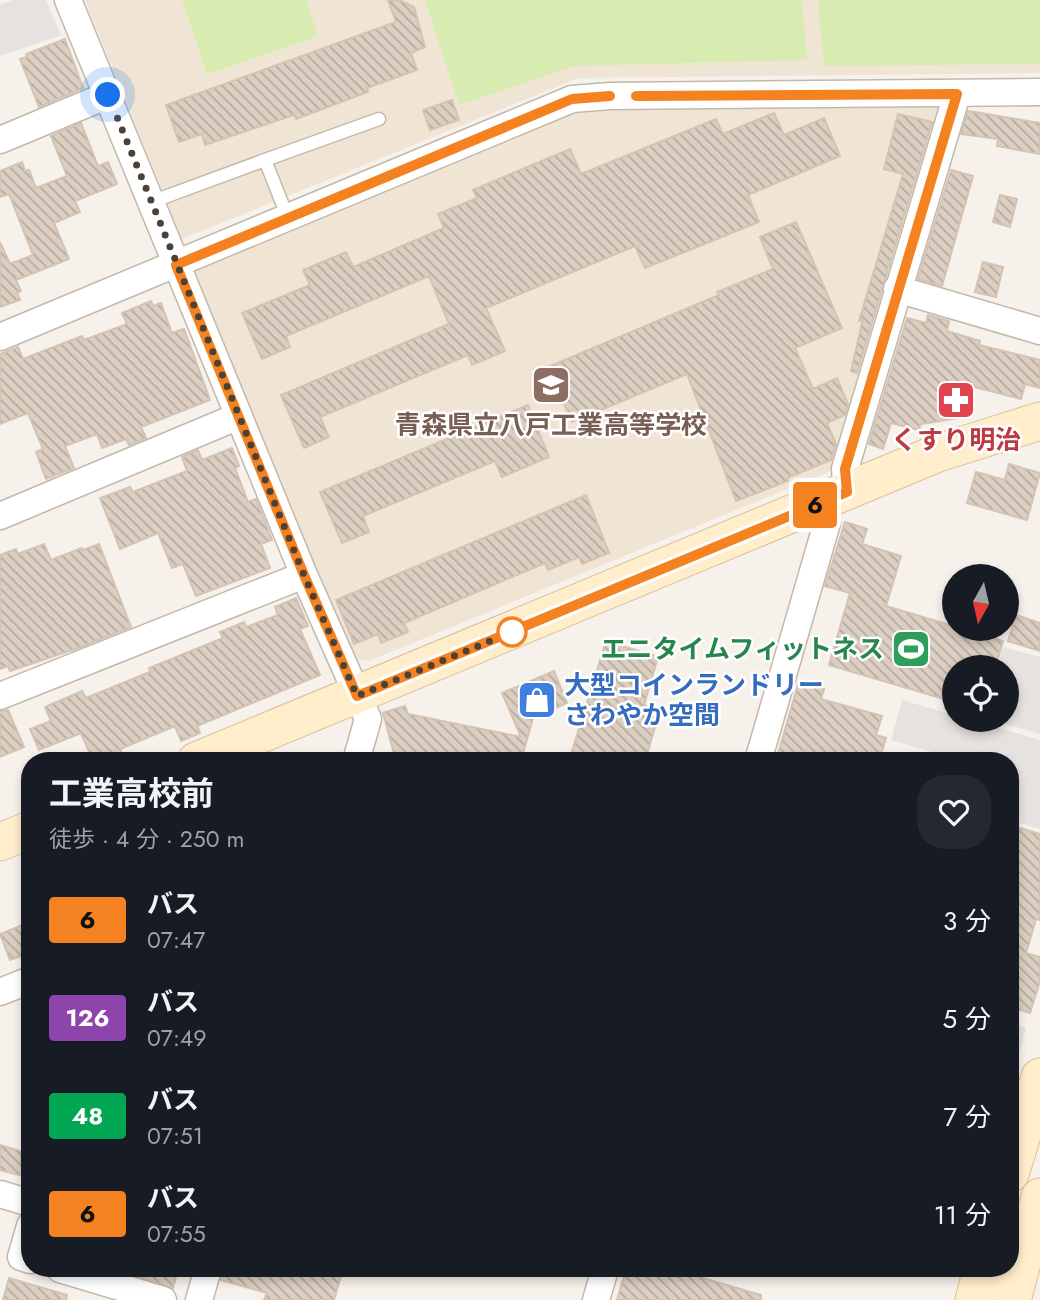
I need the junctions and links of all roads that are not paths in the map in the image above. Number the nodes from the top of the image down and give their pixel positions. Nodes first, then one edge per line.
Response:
1 (68, 0) edge
2 (1040, 92) edge
3 (957, 94) junction
4 (108, 95) junction
5 (379, 119) dead end
6 (0, 140) edge
7 (265, 160) junction
8 (150, 202) junction
9 (288, 218) junction
10 (176, 265) junction
11 (897, 289) junction
12 (1040, 331) edge
13 (0, 337) edge
14 (239, 416) junction
15 (1040, 421) edge
16 (835, 497) junction
17 (0, 516) edge
18 (304, 575) junction
19 (0, 696) edge
20 (357, 696) junction
21 (218, 752) edge
22 (359, 752) edge
23 (761, 752) edge
24 (21, 834) edge
25 (0, 842) edge
26 (21, 984) edge
27 (0, 992) edge
28 (1040, 1077) edge
29 (1040, 1129) edge
30 (1019, 1145) edge
31 (0, 1194) edge
32 (1019, 1197) edge
33 (21, 1200) edge
34 (1030, 1220) edge
35 (1019, 1269) edge
36 (87, 1277) edge
37 (205, 1277) edge
38 (603, 1277) edge
39 (1017, 1277) edge
40 (163, 1300) edge
41 (198, 1300) edge
42 (596, 1300) edge
43 (1012, 1300) edge

1 - 4 street
2 - 3 street
3 - 9 street
3 - 11 street
4 - 6 street
4 - 8 street
5 - 7 lane
7 - 8 lane
7 - 9 lane
8 - 10 street
9 - 10 street
10 - 13 street
10 - 14 street
11 - 12 street
11 - 16 street
14 - 17 street
14 - 18 street
15 - 16 street
16 - 20 street
16 - 23 street
18 - 19 street
18 - 20 street
20 - 21 street
20 - 22 street
24 - 25 street
26 - 27 street
28 - 30 street
29 - 32 street
31 - 33 street
34 - 35 street
36 - 40 street
37 - 41 street
38 - 42 street
39 - 43 street

